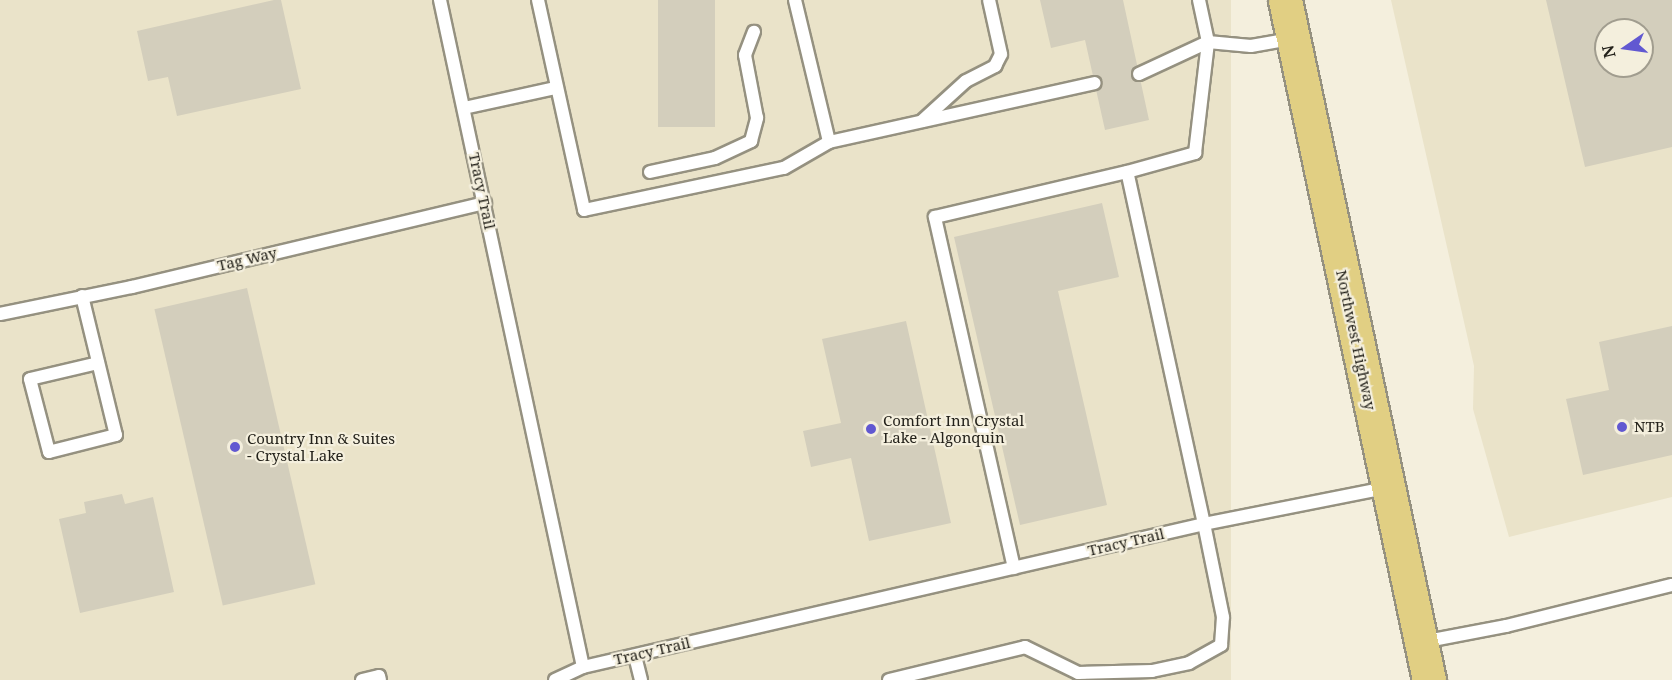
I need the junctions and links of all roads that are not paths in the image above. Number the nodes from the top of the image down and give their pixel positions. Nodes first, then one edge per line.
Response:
1 (440, 0) edge
2 (538, 0) edge
3 (795, 0) edge
4 (1199, 0) edge
5 (1284, 0) edge
6 (989, 2) edge
7 (754, 32) dead end
8 (1293, 38) junction
9 (1208, 42) junction
10 (1139, 74) dead end
11 (1095, 83) dead end
12 (556, 88) junction
13 (464, 108) junction
14 (921, 122) junction
15 (829, 142) junction
16 (651, 172) dead end
17 (1127, 172) junction
18 (485, 203) junction
19 (82, 296) junction
20 (4, 313) edge
21 (98, 363) junction
22 (1387, 488) junction
23 (1204, 524) junction
24 (1014, 568) junction
25 (1672, 585) edge
26 (1421, 642) junction
27 (635, 656) junction
28 (583, 667) junction
29 (362, 680) edge
30 (380, 680) edge
31 (555, 680) edge
32 (641, 680) edge
33 (889, 680) edge
34 (1429, 680) edge

1 - 13 lane, Tracy Trail
2 - 12 lane
3 - 15 lane
4 - 9 lane
5 - 8 main road, Northwest Highway
6 - 14 lane
7 - 16 lane
8 - 9 lane
8 - 22 main road, Northwest Highway
9 - 10 lane
9 - 17 lane
11 - 14 lane
12 - 13 lane
12 - 15 lane
13 - 18 lane, Tracy Trail
14 - 15 lane
17 - 23 lane
17 - 24 lane
18 - 19 lane, Tag Way
18 - 28 lane, Tracy Trail
19 - 20 lane, Tag Way
19 - 21 lane
21 - 21 lane
22 - 23 lane, Tracy Trail
22 - 26 main road, Northwest Highway
23 - 24 lane, Tracy Trail
23 - 33 lane
24 - 27 lane, Tracy Trail
25 - 26 lane
26 - 34 main road, Northwest Highway
27 - 28 lane, Tracy Trail
27 - 32 lane
28 - 31 lane
29 - 30 lane

